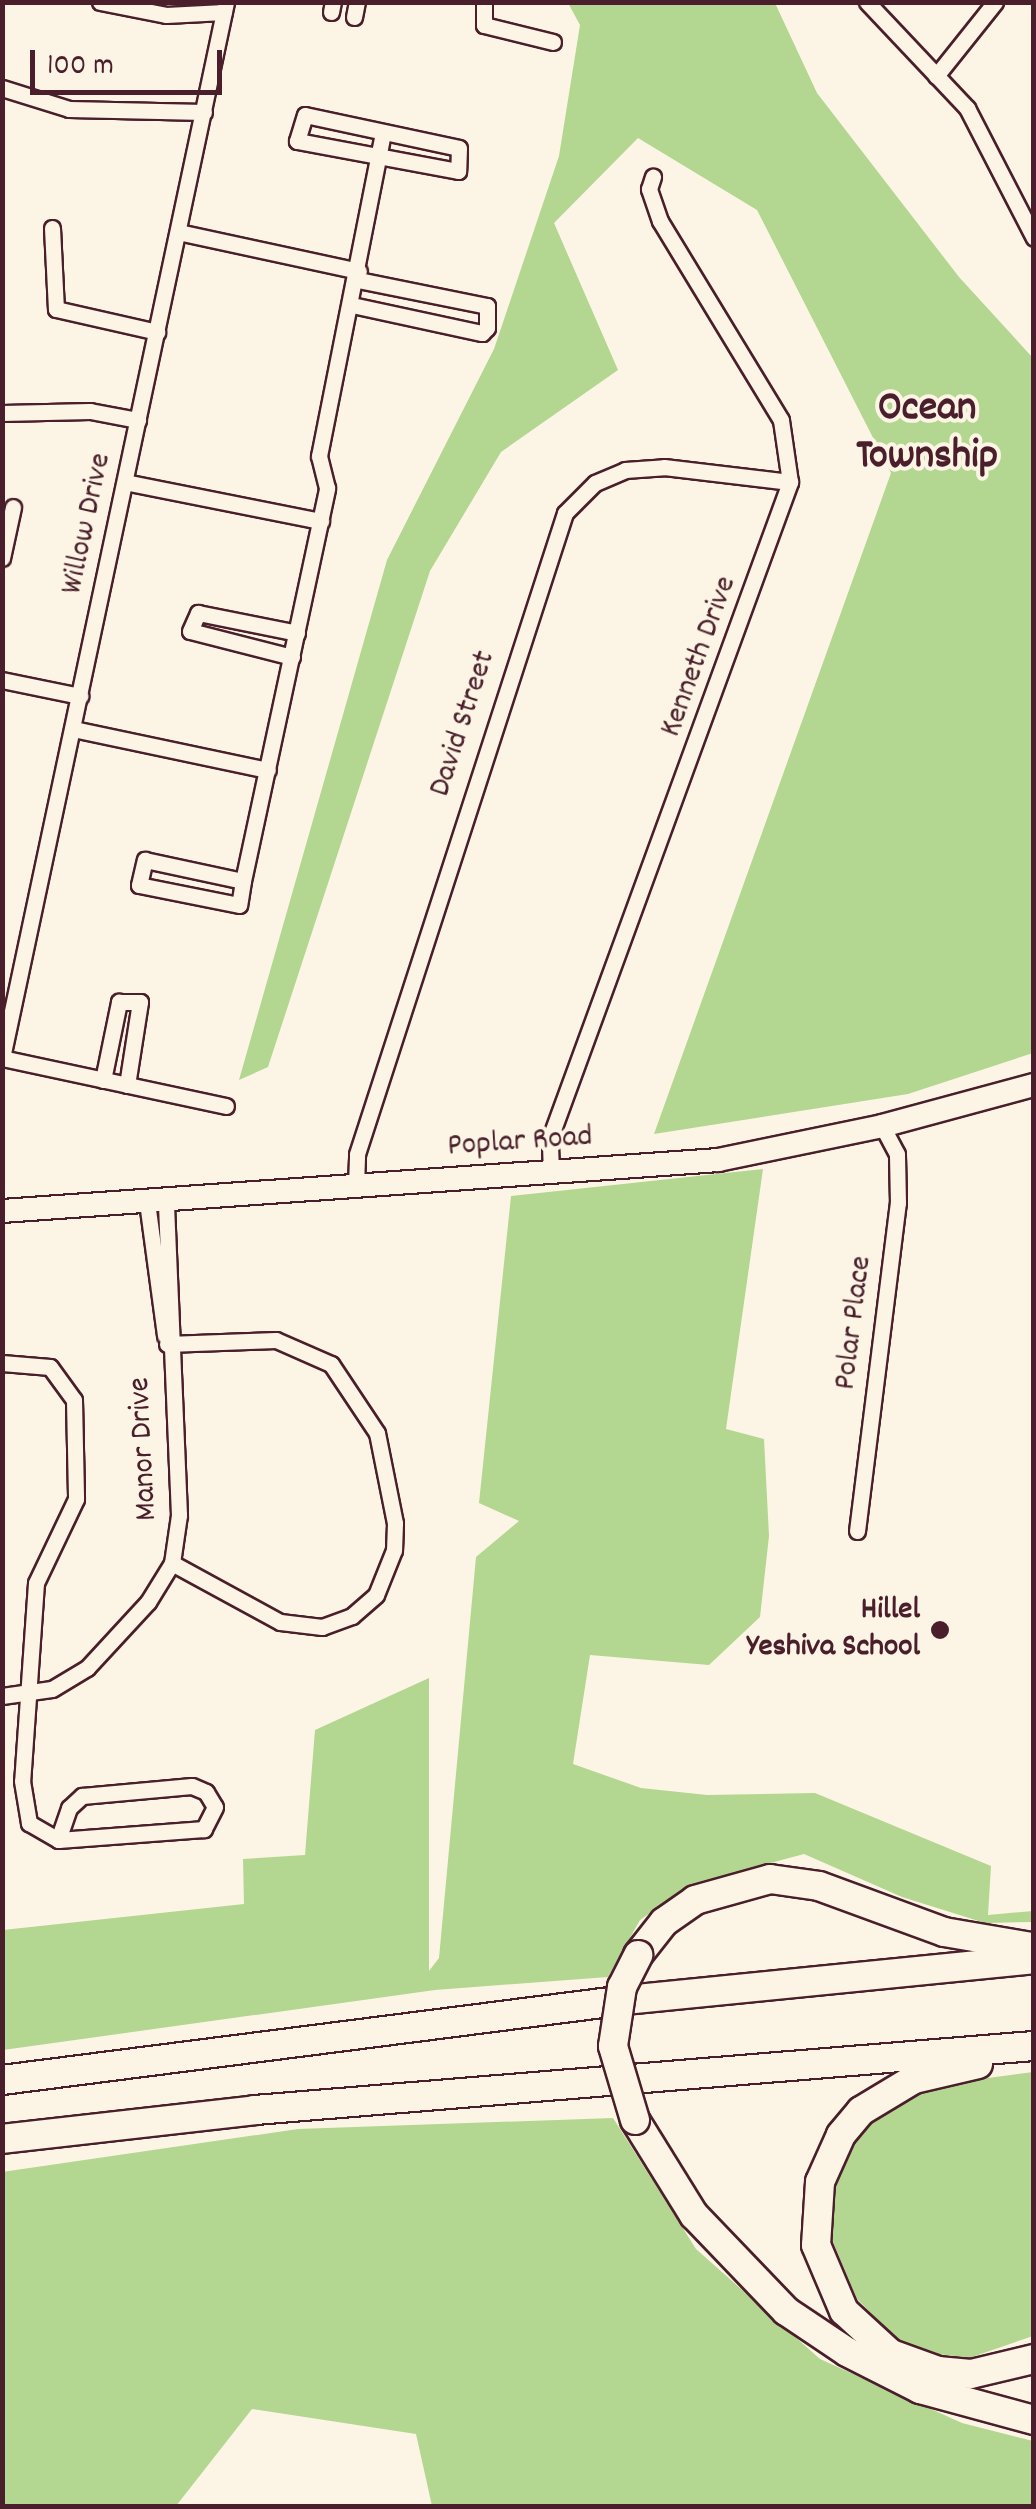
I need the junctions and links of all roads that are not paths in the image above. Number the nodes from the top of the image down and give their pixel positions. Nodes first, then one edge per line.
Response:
1 (100, 2) edge
2 (484, 2) edge
3 (867, 2) edge
4 (995, 2) edge
5 (225, 7) edge
6 (553, 42) dead end
7 (936, 76) junction
8 (2, 88) edge
9 (204, 112) junction
10 (383, 132) junction
11 (378, 157) junction
12 (653, 177) dead end
13 (52, 228) dead end
14 (178, 232) junction
15 (1034, 238) edge
16 (358, 276) junction
17 (352, 306) junction
18 (156, 332) junction
19 (2, 413) edge
20 (138, 420) junction
21 (125, 482) junction
22 (790, 482) junction
23 (13, 506) dead end
24 (320, 521) junction
25 (2, 558) edge
26 (297, 633) junction
27 (292, 657) junction
28 (2, 680) edge
29 (80, 696) junction
30 (73, 728) junction
31 (268, 770) junction
32 (243, 881) junction
33 (2, 1058) edge
34 (103, 1080) junction
35 (1034, 1084) edge
36 (126, 1085) junction
37 (226, 1106) dead end
38 (882, 1126) junction
39 (551, 1173) junction
40 (356, 1186) junction
41 (156, 1201) junction
42 (2, 1212) edge
43 (167, 1344) junction
44 (2, 1363) edge
45 (857, 1531) dead end
46 (172, 1563) junction
47 (26, 1693) junction
48 (2, 1696) edge
49 (58, 1840) junction
50 (1034, 1947) edge
51 (1034, 1959) edge
52 (1034, 2046) edge
53 (1034, 2056) edge
54 (2, 2080) edge
55 (2, 2139) edge
56 (1034, 2360) edge
57 (1034, 2420) edge

1 - 5 street
2 - 6 street
3 - 7 street
4 - 7 street
5 - 9 street, Willow Drive
7 - 15 street
8 - 9 street
9 - 14 street, Willow Drive
10 - 11 street
10 - 11 street
10 - 11 street
11 - 16 street
12 - 22 street, Kenneth Drive
13 - 18 street
14 - 16 street
14 - 18 street, Willow Drive
16 - 17 street
16 - 17 street
17 - 24 street
18 - 20 street, Willow Drive
19 - 20 street
20 - 21 street, Willow Drive
21 - 24 street
21 - 29 street, Willow Drive
22 - 39 street, Kenneth Drive
22 - 40 street, David Street
23 - 25 street
24 - 26 street
26 - 27 street
26 - 27 street
27 - 31 street
28 - 29 street
29 - 30 street, Willow Drive
30 - 31 street
30 - 33 street, Willow Drive
31 - 32 street
32 - 32 street
33 - 34 street
34 - 36 street
34 - 36 street
35 - 38 street, Poplar Road
36 - 37 street
38 - 39 street, Poplar Road
38 - 45 street, Polar Place
39 - 40 street, Poplar Road
40 - 41 street, Poplar Road
41 - 42 street, Poplar Road
41 - 43 street, Manor Drive
43 - 46 street, Manor Drive
43 - 46 street
44 - 47 street
46 - 47 street, Manor Drive
47 - 48 street, Manor Drive
47 - 49 street
49 - 49 street
50 - 57 highway, bridge
51 - 54 highway
52 - 55 highway
53 - 56 highway

